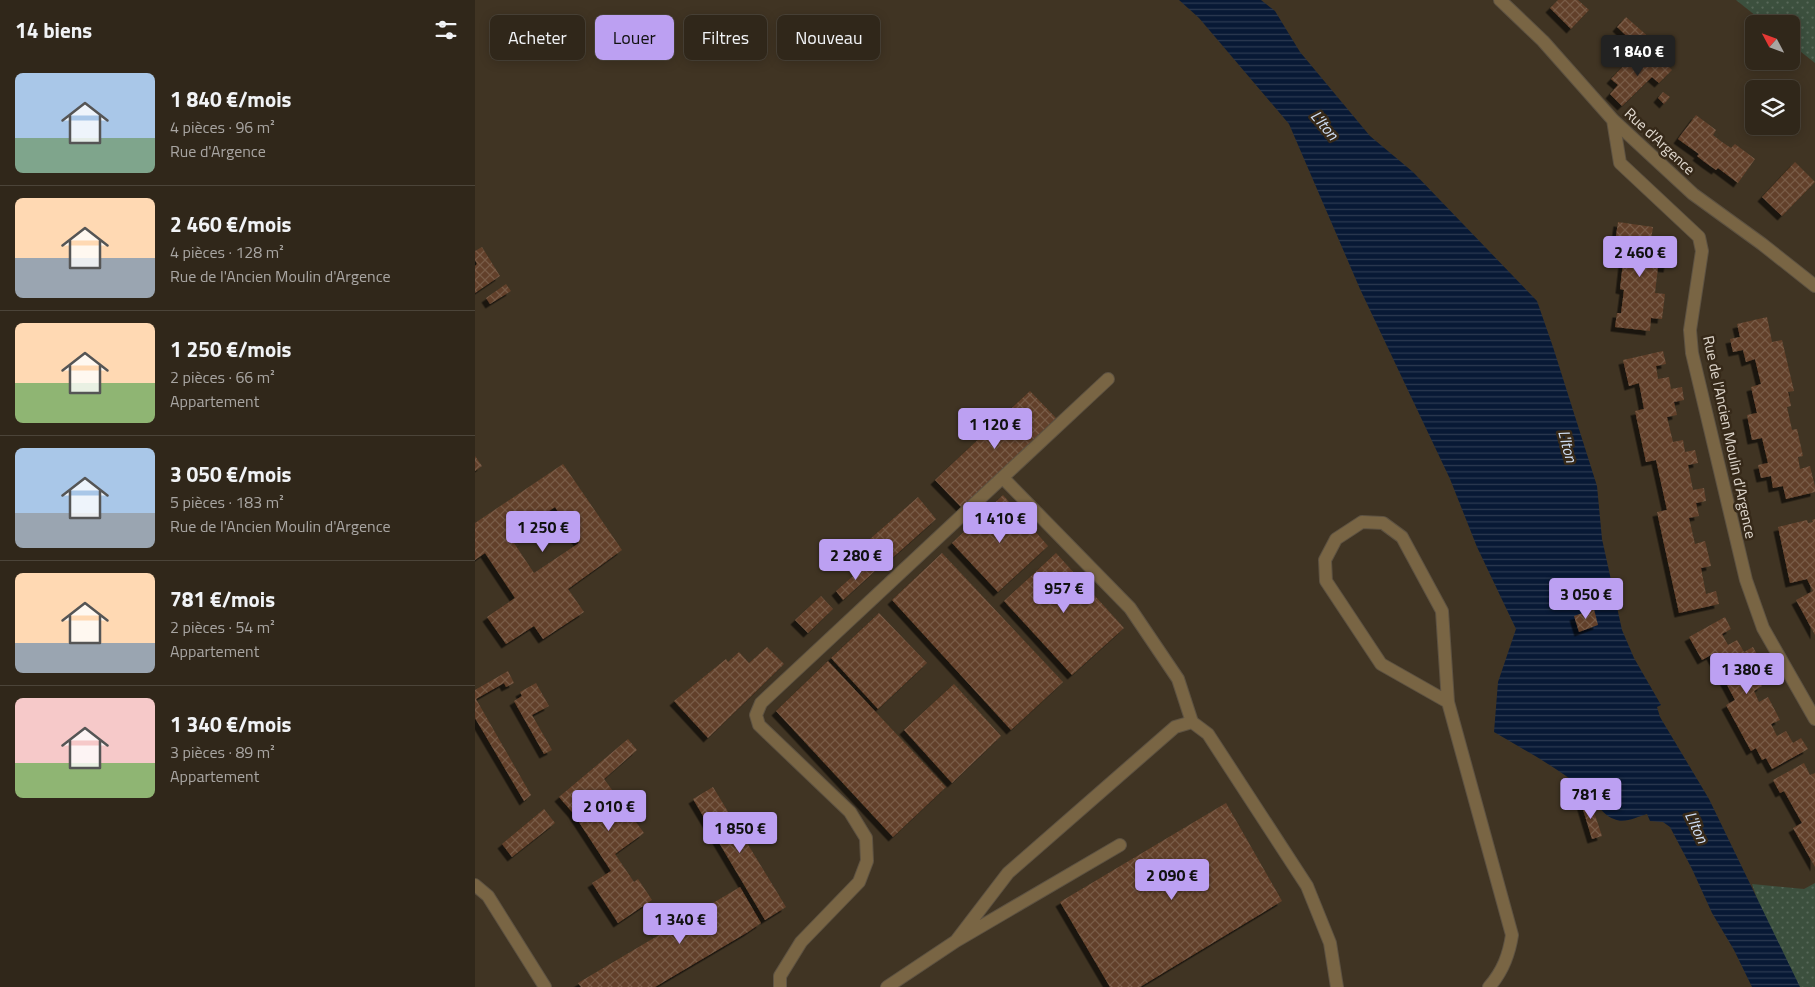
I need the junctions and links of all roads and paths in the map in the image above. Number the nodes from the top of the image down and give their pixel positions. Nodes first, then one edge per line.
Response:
1 (1500, 0) edge
2 (1613, 120) junction
3 (1815, 286) edge
4 (1108, 379) dead end
5 (1003, 478) junction
6 (1448, 702) junction
7 (1815, 719) edge
8 (1192, 722) junction
9 (1120, 845) dead end
10 (475, 885) edge
11 (956, 941) junction
12 (545, 987) edge
13 (780, 987) edge
14 (887, 987) edge
15 (1337, 987) edge
16 (1489, 987) edge

1 - 2 street, Rue d'Argence
2 - 3 street, Rue d'Argence
2 - 7 street, Rue de l'Ancien Moulin d'Argence
4 - 5 street
5 - 8 street
5 - 13 street
6 - 6 street
6 - 16 street
8 - 11 street
8 - 15 street
9 - 11 street
10 - 12 street
11 - 14 street

